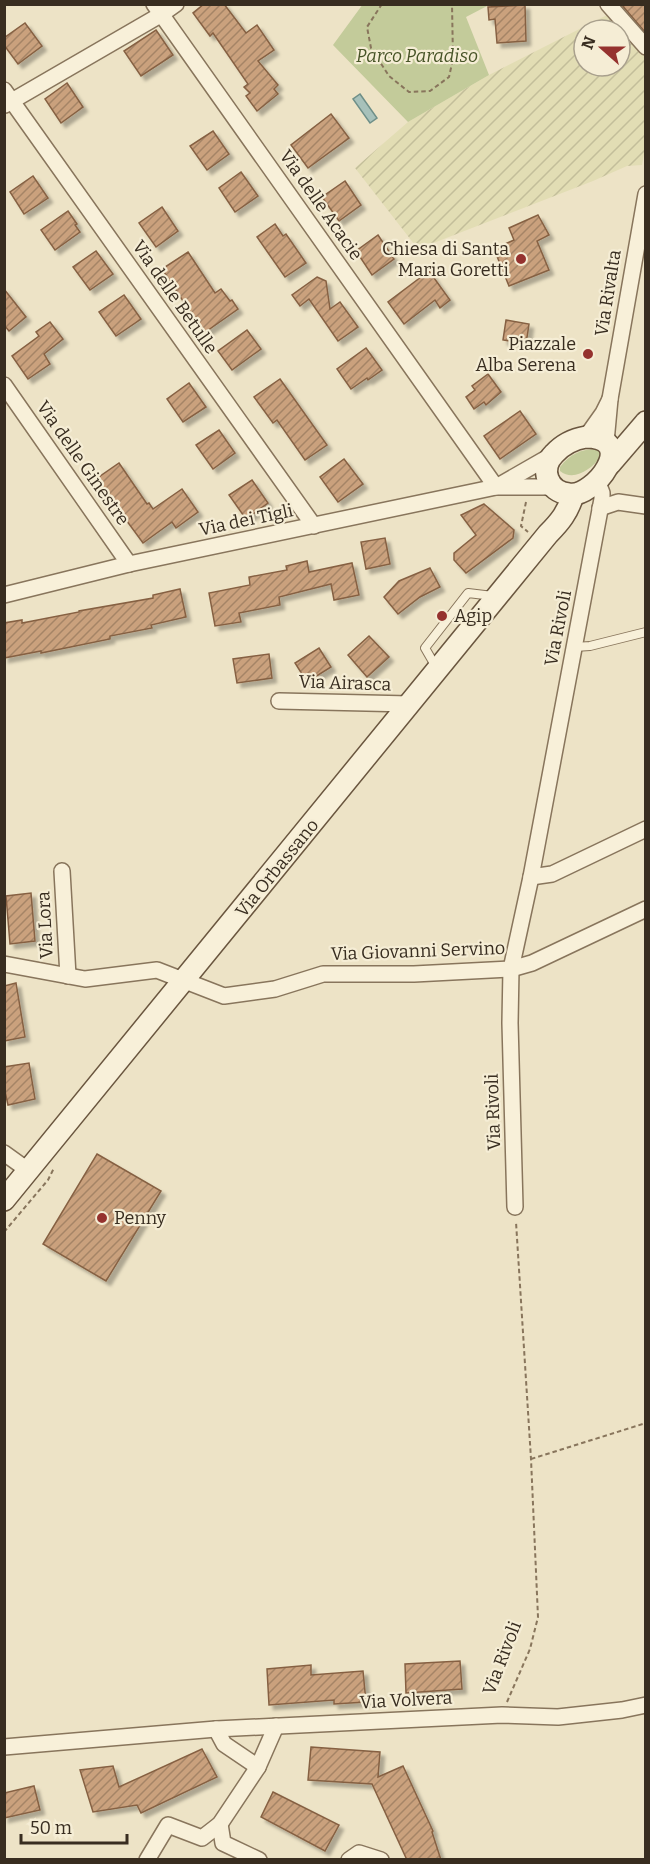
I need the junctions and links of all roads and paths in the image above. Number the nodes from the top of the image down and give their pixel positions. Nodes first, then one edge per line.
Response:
1 (176, 4) edge
2 (382, 4) edge
3 (452, 4) edge
4 (610, 6) edge
5 (158, 9) edge
6 (645, 47) edge
7 (7, 99) edge
8 (645, 194) edge
9 (4, 385) edge
10 (645, 411) edge
11 (645, 422) edge
12 (596, 440) junction
13 (552, 455) junction
14 (603, 472) junction
15 (496, 487) junction
16 (561, 491) junction
17 (645, 506) edge
18 (600, 508) junction
19 (314, 526) junction
20 (129, 564) junction
21 (4, 595) edge
22 (645, 632) edge
23 (574, 647) junction
24 (279, 701) dead end
25 (410, 704) junction
26 (645, 829) edge
27 (62, 871) dead end
28 (531, 877) junction
29 (645, 909) edge
30 (4, 964) edge
31 (512, 969) junction
32 (68, 976) junction
33 (184, 982) junction
34 (4, 1153) edge
35 (28, 1171) junction
36 (4, 1200) edge
37 (515, 1207) joint
38 (645, 1423) edge
39 (531, 1459) junction
40 (645, 1705) edge
41 (502, 1715) junction
42 (276, 1726) junction
43 (216, 1729) junction
44 (4, 1747) edge
45 (258, 1767) junction
46 (220, 1824) junction
47 (202, 1838) junction
48 (223, 1843) junction
49 (147, 1860) edge
50 (259, 1860) edge
51 (349, 1860) edge
52 (381, 1860) edge

1 - 5 street
2 - 3 path
4 - 6 street
5 - 7 street
5 - 15 street, Via delle Acacie
7 - 19 street, Via delle Betulle
8 - 12 street, Via Rivalta
9 - 20 street, Via delle Ginestre
10 - 12 main road
11 - 14 main road
12 - 13 main road
12 - 14 main road
13 - 15 street, Via dei Tigli
13 - 16 main road, Via Orbassano
14 - 16 main road
14 - 18 street, Via Rivoli
15 - 16 street, Via dei Tigli
15 - 19 street, Via dei Tigli
16 - 18 street
16 - 25 main road, Via Orbassano
17 - 18 street
18 - 23 street, Via Rivoli
19 - 20 street, Via dei Tigli
20 - 21 street, Via dei Tigli
22 - 23 lane
23 - 28 street, Via Rivoli
24 - 25 street, Via Airasca
25 - 33 main road, Via Orbassano
26 - 28 street
27 - 32 street, Via Lora
28 - 31 street, Via Rivoli
29 - 31 street, Via Giovanni Servino
30 - 32 street, Via Lora
31 - 33 street, Via Giovanni Servino
31 - 37 street, Via Rivoli
32 - 33 street, Via Lora
33 - 35 main road, Via Orbassano
34 - 35 street
35 - 36 main road, Via Orbassano
37 - 39 path, Via Rivoli
38 - 39 path
39 - 41 path, Via Rivoli
40 - 41 street, Via Volvera
41 - 42 street, Via Volvera
42 - 43 street, Via Volvera
42 - 45 street
43 - 44 street, Via Volvera
43 - 45 street
45 - 46 street
46 - 47 street
46 - 48 street
47 - 48 street
47 - 49 street
48 - 50 street
51 - 52 street

